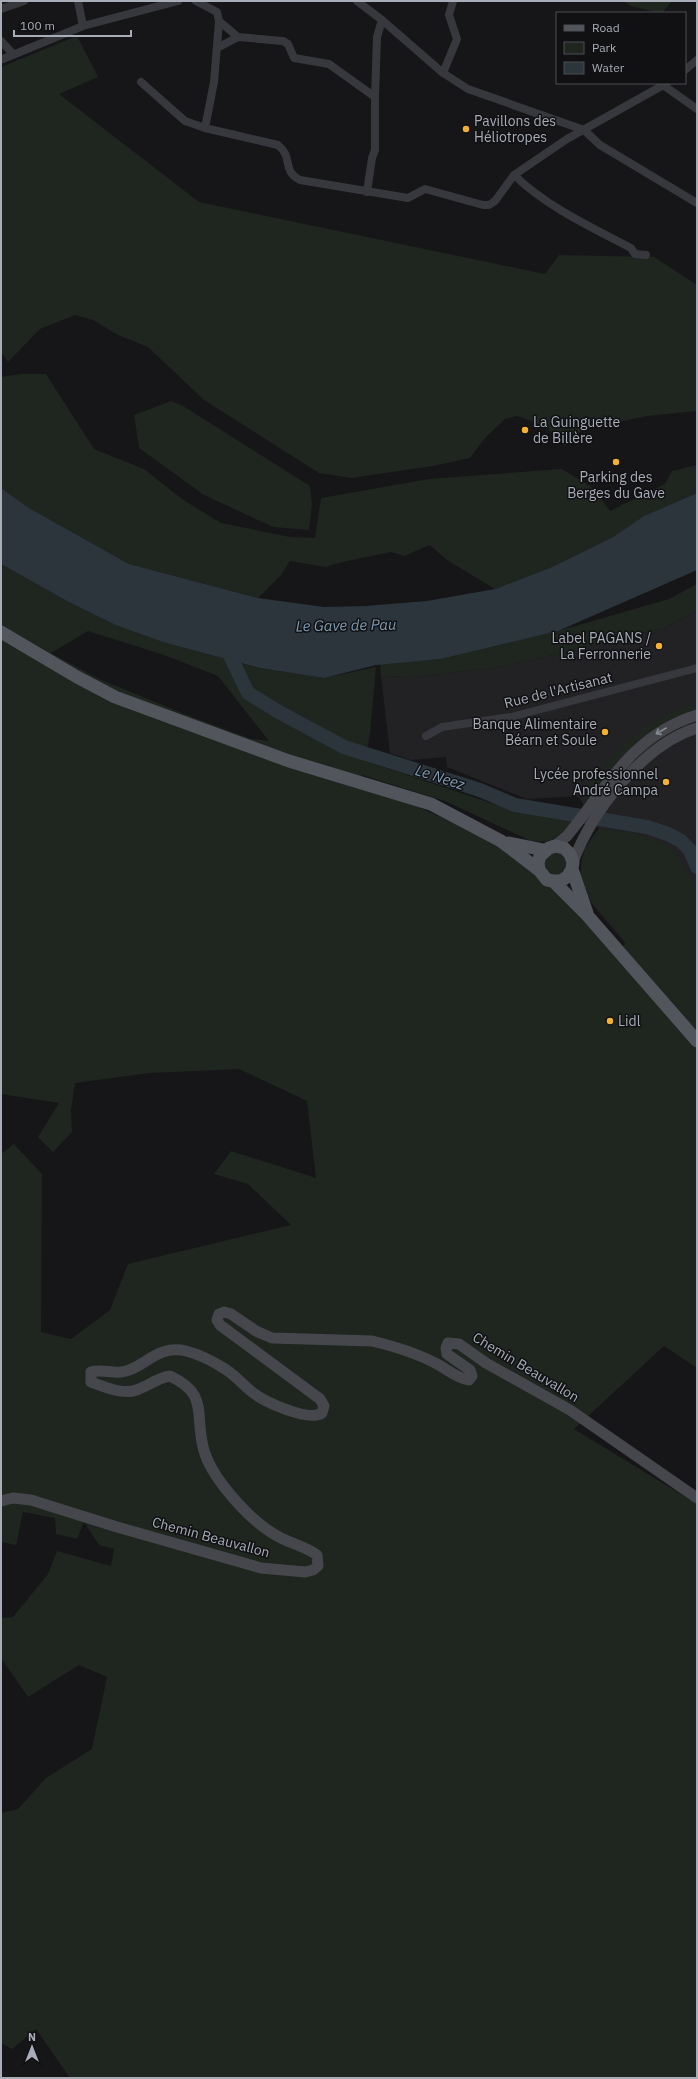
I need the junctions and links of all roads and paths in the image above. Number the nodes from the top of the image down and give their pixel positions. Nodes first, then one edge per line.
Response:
1 (24, 1) edge
2 (78, 1) edge
3 (178, 1) edge
4 (196, 1) edge
5 (357, 1) edge
6 (453, 1) edge
7 (2, 6) edge
8 (382, 20) junction
9 (220, 21) junction
10 (83, 26) junction
11 (238, 37) junction
12 (1, 41) edge
13 (216, 51) junction
14 (13, 54) junction
15 (3, 59) dead end
16 (697, 60) edge
17 (686, 69) edge
18 (442, 73) junction
19 (141, 82) dead end
20 (664, 84) edge
21 (375, 97) junction
22 (697, 109) edge
23 (205, 128) junction
24 (584, 130) junction
25 (514, 175) junction
26 (367, 192) junction
27 (697, 203) edge
28 (646, 255) dead end
29 (1, 632) edge
30 (697, 668) edge
31 (697, 715) edge
32 (697, 728) edge
33 (426, 736) dead end
34 (595, 809) junction
35 (501, 841) junction
36 (550, 848) junction
37 (573, 866) junction
38 (539, 870) junction
39 (553, 882) junction
40 (587, 915) junction
41 (697, 1041) edge
42 (697, 1498) edge
43 (1, 1501) edge

1 - 7 street
2 - 10 street
3 - 10 street
4 - 9 street
5 - 8 street
6 - 18 street
8 - 18 street
8 - 21 street
9 - 11 street
9 - 13 street
10 - 14 street
11 - 13 street
11 - 21 street
12 - 14 street
13 - 23 street
14 - 15 street
16 - 17 street
18 - 24 street
19 - 23 street
20 - 22 street
20 - 24 street
21 - 26 street
23 - 26 street
24 - 25 street
24 - 27 street
25 - 26 street
25 - 28 street
29 - 35 main road
30 - 33 street, Rue de l'Artisanat
31 -> 34 street
32 - 34 street
34 - 36 street
34 - 37 street
35 - 36 main road
35 - 38 main road
36 - 37 main road
36 - 38 main road
37 - 39 main road
37 - 40 main road
38 - 39 main road
39 - 40 main road
40 - 41 main road
42 - 43 street, Chemin Beauvallon

